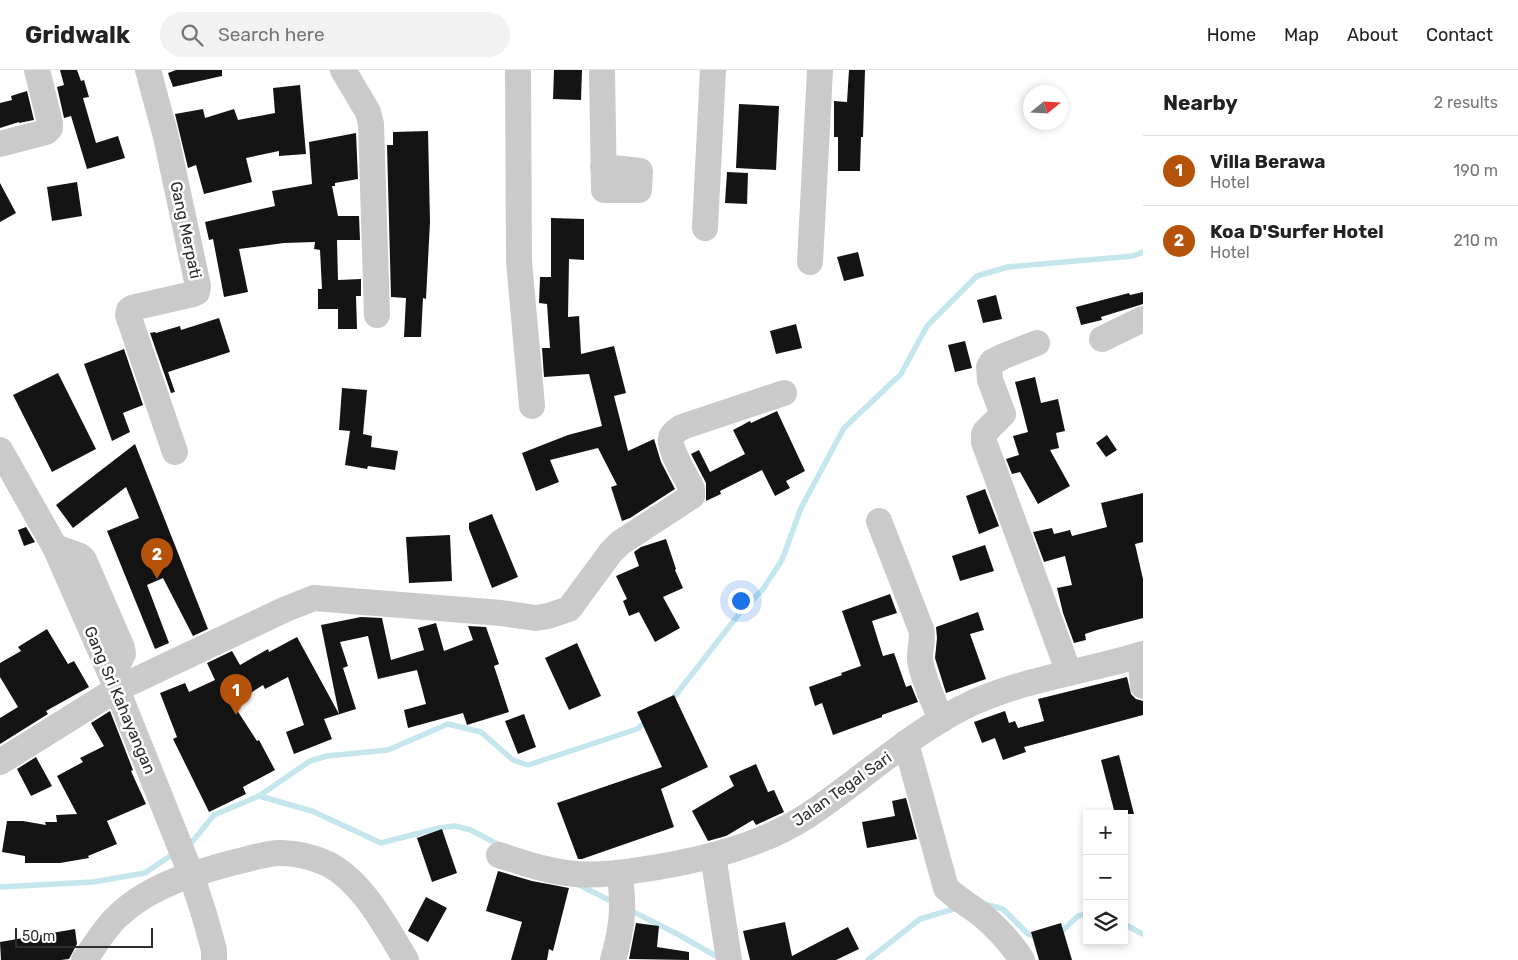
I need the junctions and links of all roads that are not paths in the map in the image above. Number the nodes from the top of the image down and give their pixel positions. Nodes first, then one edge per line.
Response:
1 (36, 70) edge
2 (46, 70) edge
3 (148, 70) edge
4 (343, 70) edge
5 (518, 70) edge
6 (602, 70) edge
7 (713, 70) edge
8 (820, 70) edge
9 (57, 114) dead end
10 (0, 144) edge
11 (603, 167) dead end
12 (705, 228) dead end
13 (810, 262) dead end
14 (377, 315) dead end
15 (1141, 327) edge
16 (1102, 339) dead end
17 (1037, 343) dead end
18 (784, 393) dead end
19 (532, 406) dead end
20 (0, 450) edge
21 (175, 452) dead end
22 (879, 521) dead end
23 (1141, 654) edge
24 (1070, 673) junction
25 (114, 683) junction
26 (1143, 686) edge
27 (941, 720) junction
28 (906, 743) junction
29 (0, 762) edge
30 (499, 855) dead end
31 (713, 855) junction
32 (619, 872) junction
33 (191, 874) junction
34 (84, 960) edge
35 (214, 960) edge
36 (406, 960) edge
37 (613, 960) edge
38 (729, 960) edge
39 (1022, 960) edge

1 - 10 street
2 - 9 street
3 - 21 street, Gang Merpati
4 - 14 street
5 - 19 street
6 - 11 street
7 - 12 street
8 - 13 street
15 - 16 street
17 - 24 street
18 - 25 street
20 - 25 street, Gang Sri Kahayangan
22 - 27 street
23 - 24 street, Jalan Tegal Sari
23 - 26 street
24 - 27 street, Jalan Tegal Sari
25 - 29 street
25 - 33 street, Gang Sri Kahayangan
27 - 28 street, Jalan Tegal Sari
28 - 31 street, Jalan Tegal Sari
28 - 39 street
30 - 32 street, Jalan Tegal Sari
31 - 32 street, Jalan Tegal Sari
31 - 38 street
32 - 37 street
33 - 34 street
33 - 35 street, Gang Sri Kahayangan
33 - 36 street

